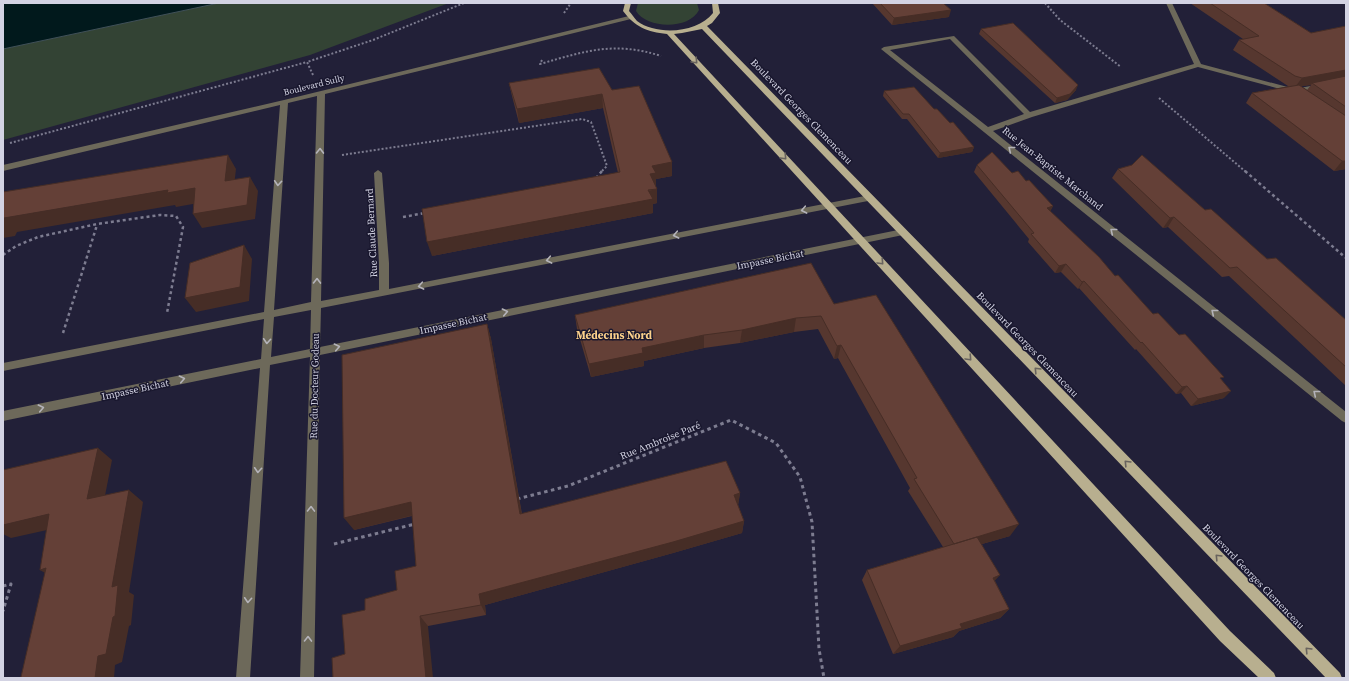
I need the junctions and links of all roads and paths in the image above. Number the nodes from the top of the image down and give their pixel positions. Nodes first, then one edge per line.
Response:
1 (464, 3) edge
2 (628, 3) edge
3 (1045, 3) edge
4 (1169, 3) edge
5 (718, 4) edge
6 (629, 18) junction
7 (703, 26) junction
8 (669, 32) junction
9 (548, 38) junction
10 (662, 57) dead end
11 (307, 62) junction
12 (1198, 65) junction
13 (1122, 68) dead end
14 (1346, 81) edge
15 (321, 93) junction
16 (1155, 95) dead end
17 (284, 102) junction
18 (1029, 115) junction
19 (987, 130) junction
20 (3, 145) edge
21 (320, 159) junction
22 (3, 168) edge
23 (378, 173) dead end
24 (591, 180) edge
25 (870, 198) junction
26 (829, 205) junction
27 (427, 212) edge
28 (381, 220) junction
29 (97, 224) junction
30 (903, 232) junction
31 (862, 241) junction
32 (3, 255) edge
33 (1346, 258) edge
34 (384, 293) junction
35 (316, 305) junction
36 (269, 314) junction
37 (163, 335) junction
38 (315, 352) junction
39 (55, 357) junction
40 (265, 362) junction
41 (3, 367) edge
42 (3, 416) edge
43 (1346, 418) edge
44 (515, 499) edge
45 (416, 524) edge
46 (310, 550) junction
47 (3, 586) edge
48 (3, 611) edge
49 (243, 678) edge
50 (307, 678) edge
51 (824, 678) edge
52 (1268, 678) edge
53 (1335, 678) edge

1 - 11 path
2 - 6 main road
3 - 13 path
4 - 12 street
5 - 7 main road
6 - 8 main road
6 - 9 street, Boulevard Sully
7 - 8 main road
7 - 25 main road, Boulevard Georges Clemenceau
8 -> 26 main road
9 - 10 path
9 - 15 street, Boulevard Sully
11 - 15 path
11 - 20 path
12 - 14 street
12 - 18 street
15 - 17 street, Boulevard Sully
21 -> 15 street, Rue du Docteur Godeau
16 - 33 path
17 - 22 street, Boulevard Sully
17 -> 36 street
18 - 19 street
18 - 19 street, Rue Jean-Baptiste Marchand
43 -> 19 street, Rue Jean-Baptiste Marchand
21 - 24 path
35 -> 21 street, Rue du Docteur Godeau
23 - 28 street, Rue Claude Bernard
25 - 26 street
25 - 30 main road, Boulevard Georges Clemenceau
26 - 31 main road
26 -> 34 street
27 - 28 path
28 - 34 street, Rue Claude Bernard
29 - 32 path
29 - 37 path
29 - 39 path
30 - 31 street, Impasse Bichat
53 -> 30 main road, Boulevard Georges Clemenceau
38 -> 31 street, Impasse Bichat
31 -> 52 main road
34 - 35 street
35 - 36 street
35 - 38 street, Rue du Docteur Godeau
36 - 37 street
36 -> 40 street
37 - 39 street
38 - 40 street, Impasse Bichat
46 -> 38 street, Rue du Docteur Godeau
39 - 41 street
42 -> 40 street, Impasse Bichat
40 -> 49 street
44 - 51 path, Rue Ambroise Paré
45 - 46 path
50 -> 46 street, Rue du Docteur Godeau
47 - 48 path

